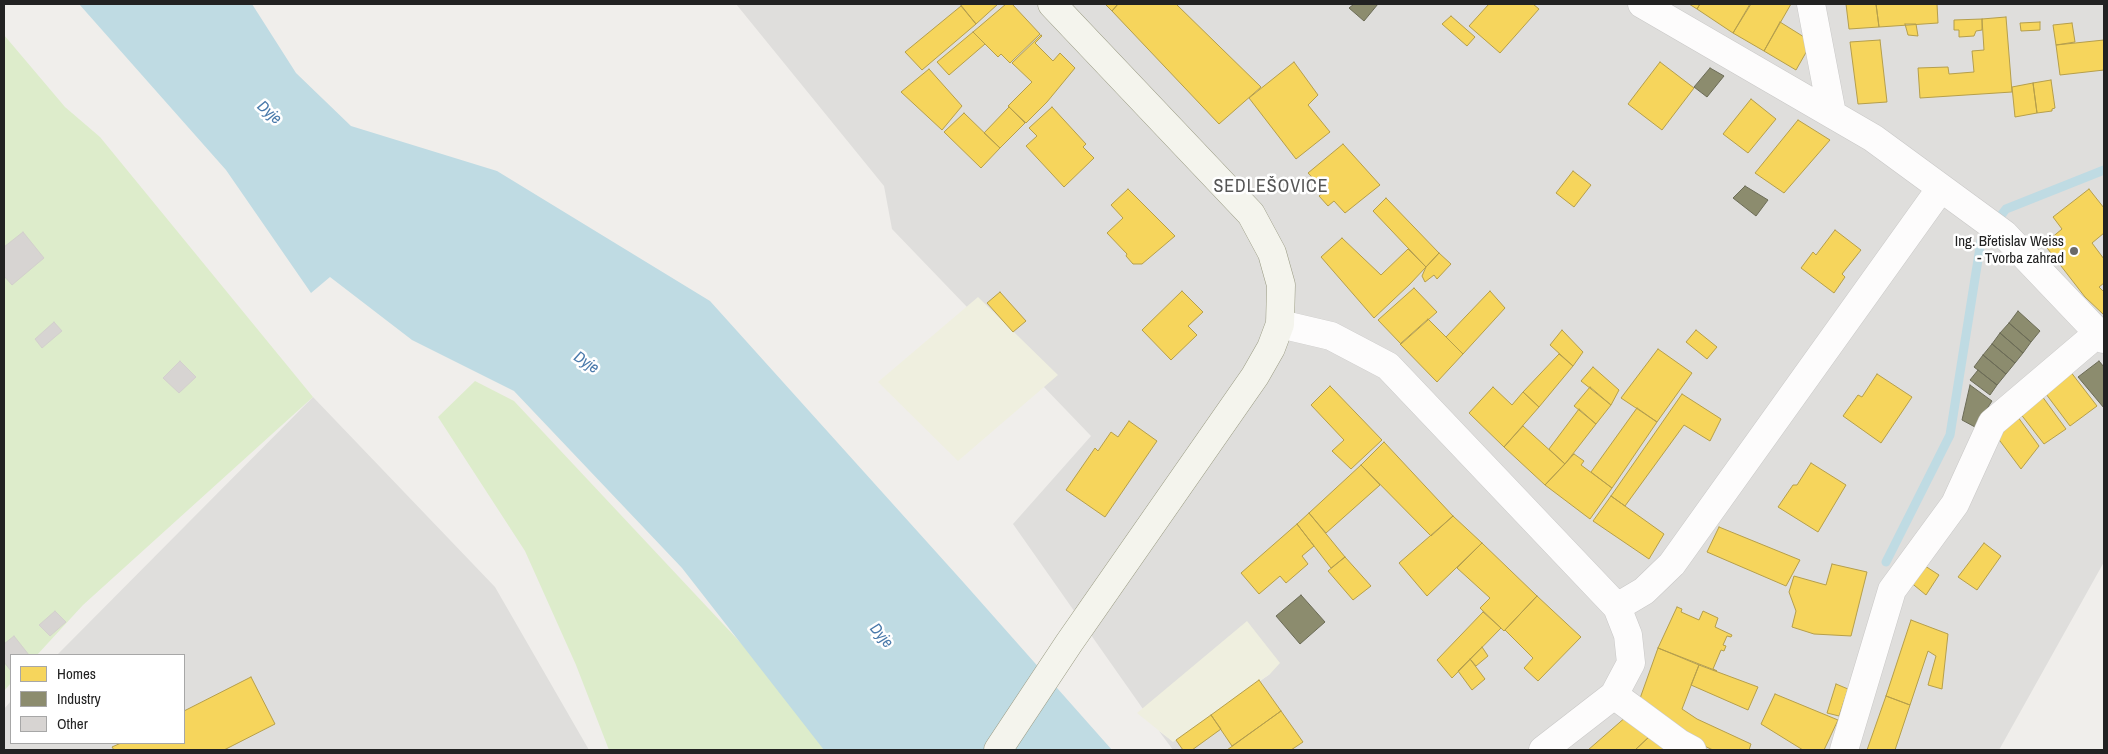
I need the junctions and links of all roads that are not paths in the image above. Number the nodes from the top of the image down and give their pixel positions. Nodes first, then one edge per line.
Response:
1 (1052, 4) edge
2 (1642, 4) edge
3 (1811, 4) edge
4 (1832, 114) junction
5 (1941, 188) junction
6 (1280, 324) junction
7 (2101, 336) edge
8 (1617, 607) junction
9 (1614, 695) junction
10 (998, 750) edge
11 (1543, 750) edge
12 (1692, 750) edge
13 (1844, 750) edge

1 - 6 street
2 - 4 street
3 - 4 street
4 - 5 street
5 - 7 street
5 - 8 street
6 - 8 street
6 - 10 street
7 - 13 street
8 - 9 street
9 - 11 street
9 - 12 street

